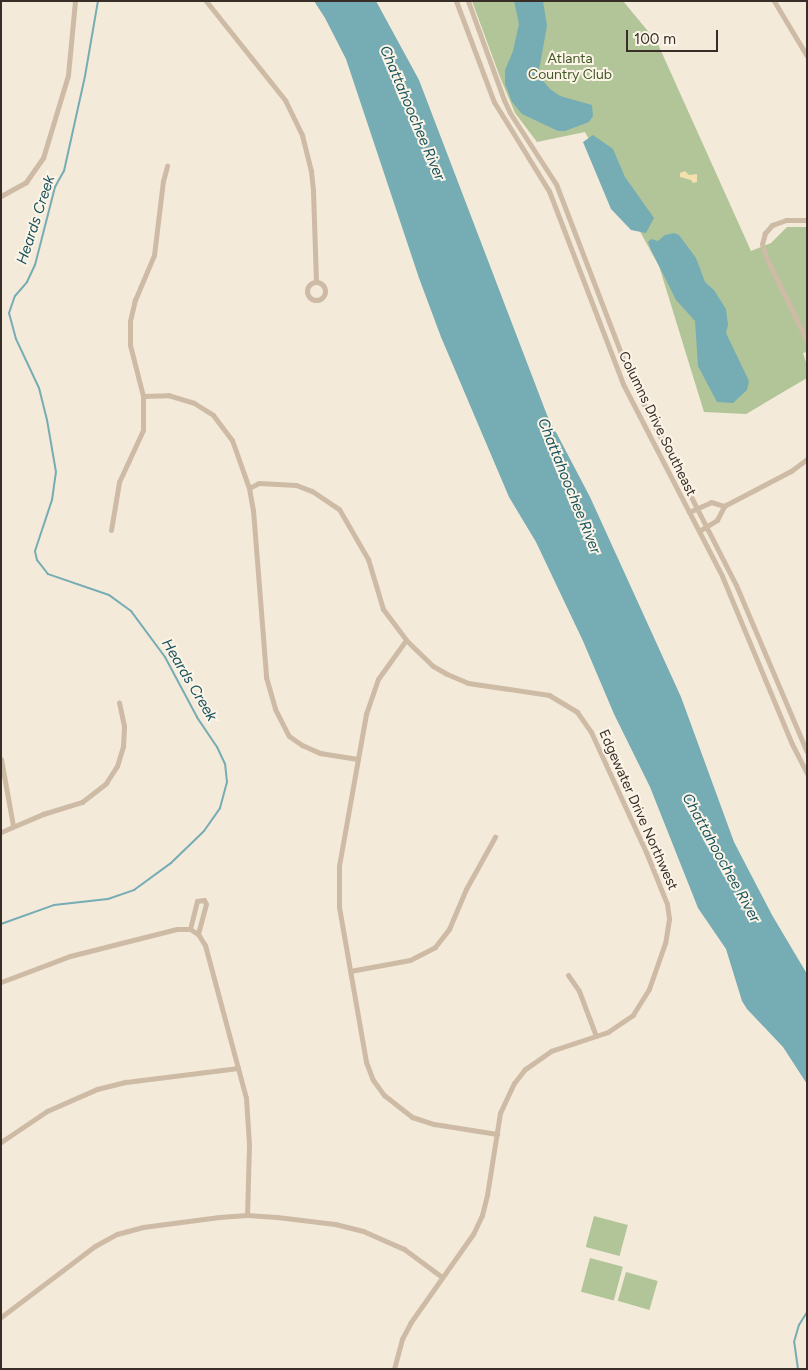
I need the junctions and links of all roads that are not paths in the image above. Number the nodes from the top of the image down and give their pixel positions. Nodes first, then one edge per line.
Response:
1 (75, 1) edge
2 (206, 1) edge
3 (456, 1) edge
4 (468, 1) edge
5 (774, 1) edge
6 (807, 56) edge
7 (167, 166) dead end
8 (1, 196) edge
9 (807, 220) edge
10 (316, 282) dead end
11 (807, 341) edge
12 (143, 396) junction
13 (807, 459) edge
14 (249, 488) junction
15 (724, 506) junction
16 (697, 508) junction
17 (689, 512) junction
18 (706, 526) junction
19 (111, 530) dead end
20 (699, 531) junction
21 (406, 640) junction
22 (119, 703) dead end
23 (807, 752) edge
24 (1, 759) edge
25 (358, 759) junction
26 (807, 773) edge
27 (13, 826) junction
28 (1, 832) edge
29 (495, 837) dead end
30 (190, 929) junction
31 (198, 934) junction
32 (350, 971) junction
33 (568, 975) dead end
34 (1, 982) edge
35 (596, 1036) junction
36 (238, 1068) junction
37 (497, 1134) junction
38 (1, 1142) edge
39 (247, 1215) junction
40 (442, 1277) junction
41 (2, 1316) edge
42 (394, 1369) edge

1 - 8 street
2 - 10 street
3 - 17 street, Columns Drive Southeast
4 - 16 street, Columns Drive Southeast
5 - 6 street
7 - 12 street
9 - 11 street
12 - 14 street
12 - 19 street
13 - 15 street
14 - 21 street, Edgewater Drive Northwest
14 - 25 street
15 - 16 street
15 - 18 street
16 - 17 street
16 - 18 street, Columns Drive Southeast
17 - 20 street, Columns Drive Southeast
18 - 20 street
18 - 23 street, Columns Drive Southeast
20 - 26 street, Columns Drive Southeast
21 - 25 street
21 - 35 street, Edgewater Drive Northwest
22 - 27 street
24 - 27 street
25 - 32 street
27 - 28 street
29 - 32 street
30 - 31 street
30 - 31 street
30 - 34 street
31 - 36 street
32 - 37 street
33 - 35 street
35 - 37 street, Edgewater Drive Northwest
36 - 38 street
36 - 39 street
37 - 40 street, Edgewater Drive Northwest
39 - 40 street
39 - 41 street
40 - 42 street, Edgewater Drive Northwest

